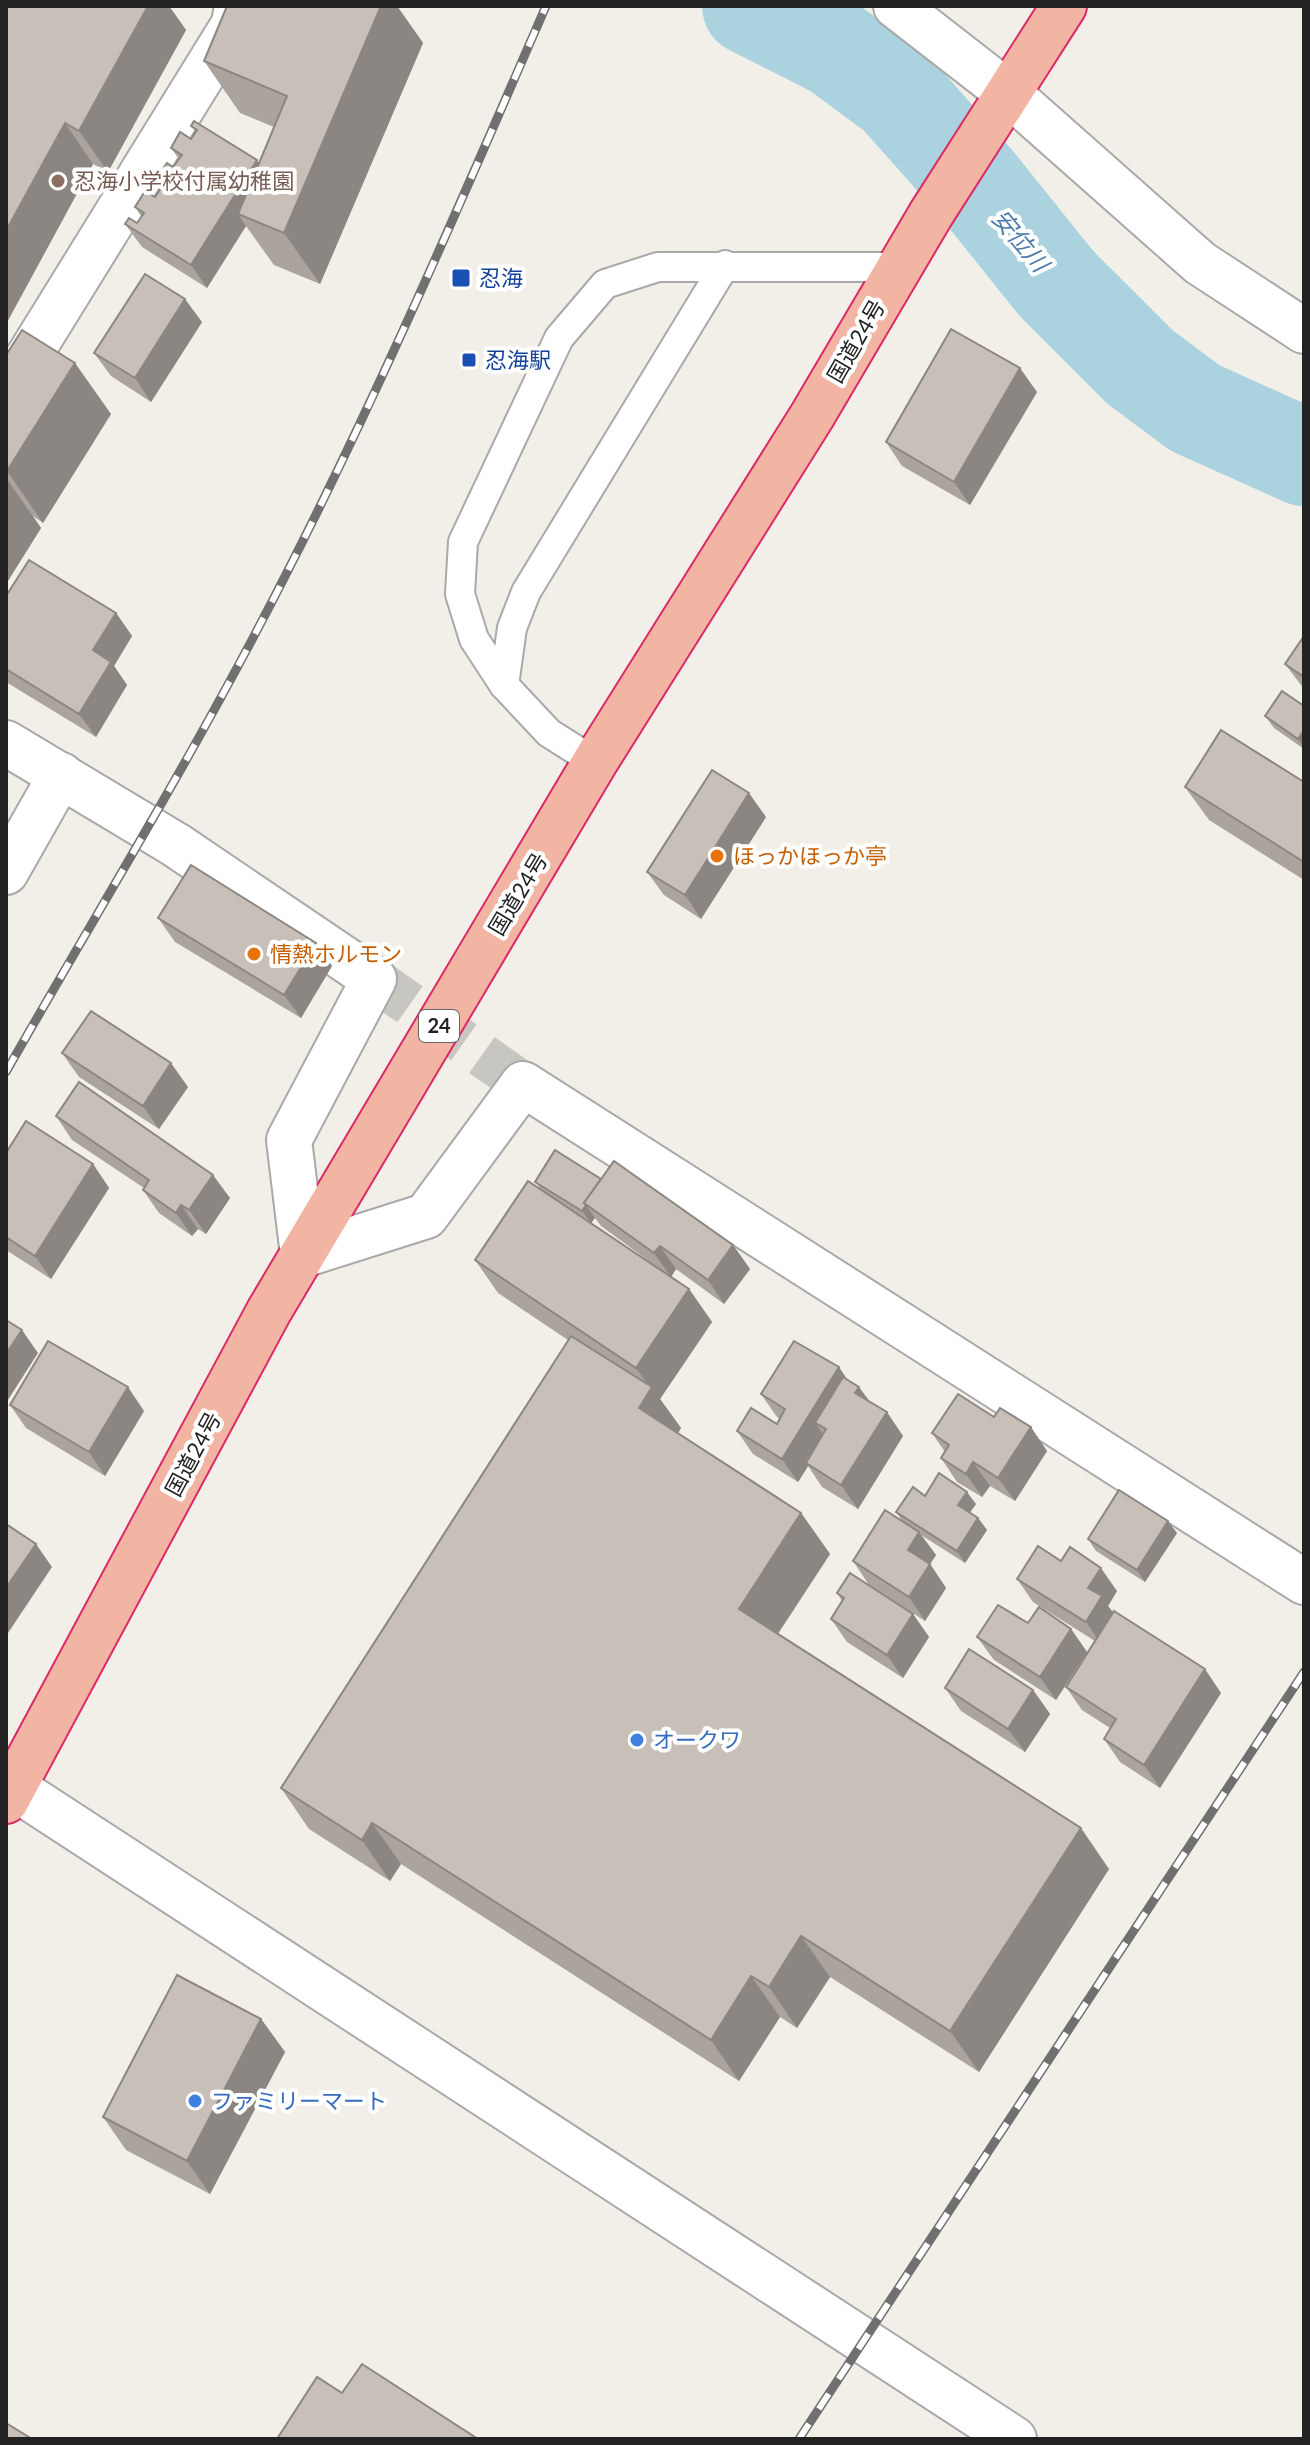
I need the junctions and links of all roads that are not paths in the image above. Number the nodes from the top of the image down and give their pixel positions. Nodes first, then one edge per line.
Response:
1 (237, 6) edge
2 (896, 6) edge
3 (1064, 6) edge
4 (998, 108) junction
5 (725, 265) junction
6 (899, 267) junction
7 (1304, 331) edge
8 (6, 393) edge
9 (504, 685) junction
10 (6, 743) edge
11 (595, 762) junction
12 (61, 775) junction
13 (6, 872) edge
14 (303, 1255) junction
15 (1304, 1582) edge
16 (10, 1794) edge
17 (1014, 2439) edge

1 - 8 street
2 - 4 street
3 - 4 highway, 国道24号 / 24
4 - 6 highway, 国道24号 / 24
4 - 7 street
5 - 6 lane
5 - 9 lane
5 - 9 lane
6 - 11 highway, 国道24号 / 24
9 - 11 lane
10 - 12 street
11 - 14 highway, 国道24号 / 24
12 - 13 street
12 - 14 street
14 - 15 street
14 - 16 highway, 国道24号 / 24
16 - 17 street

